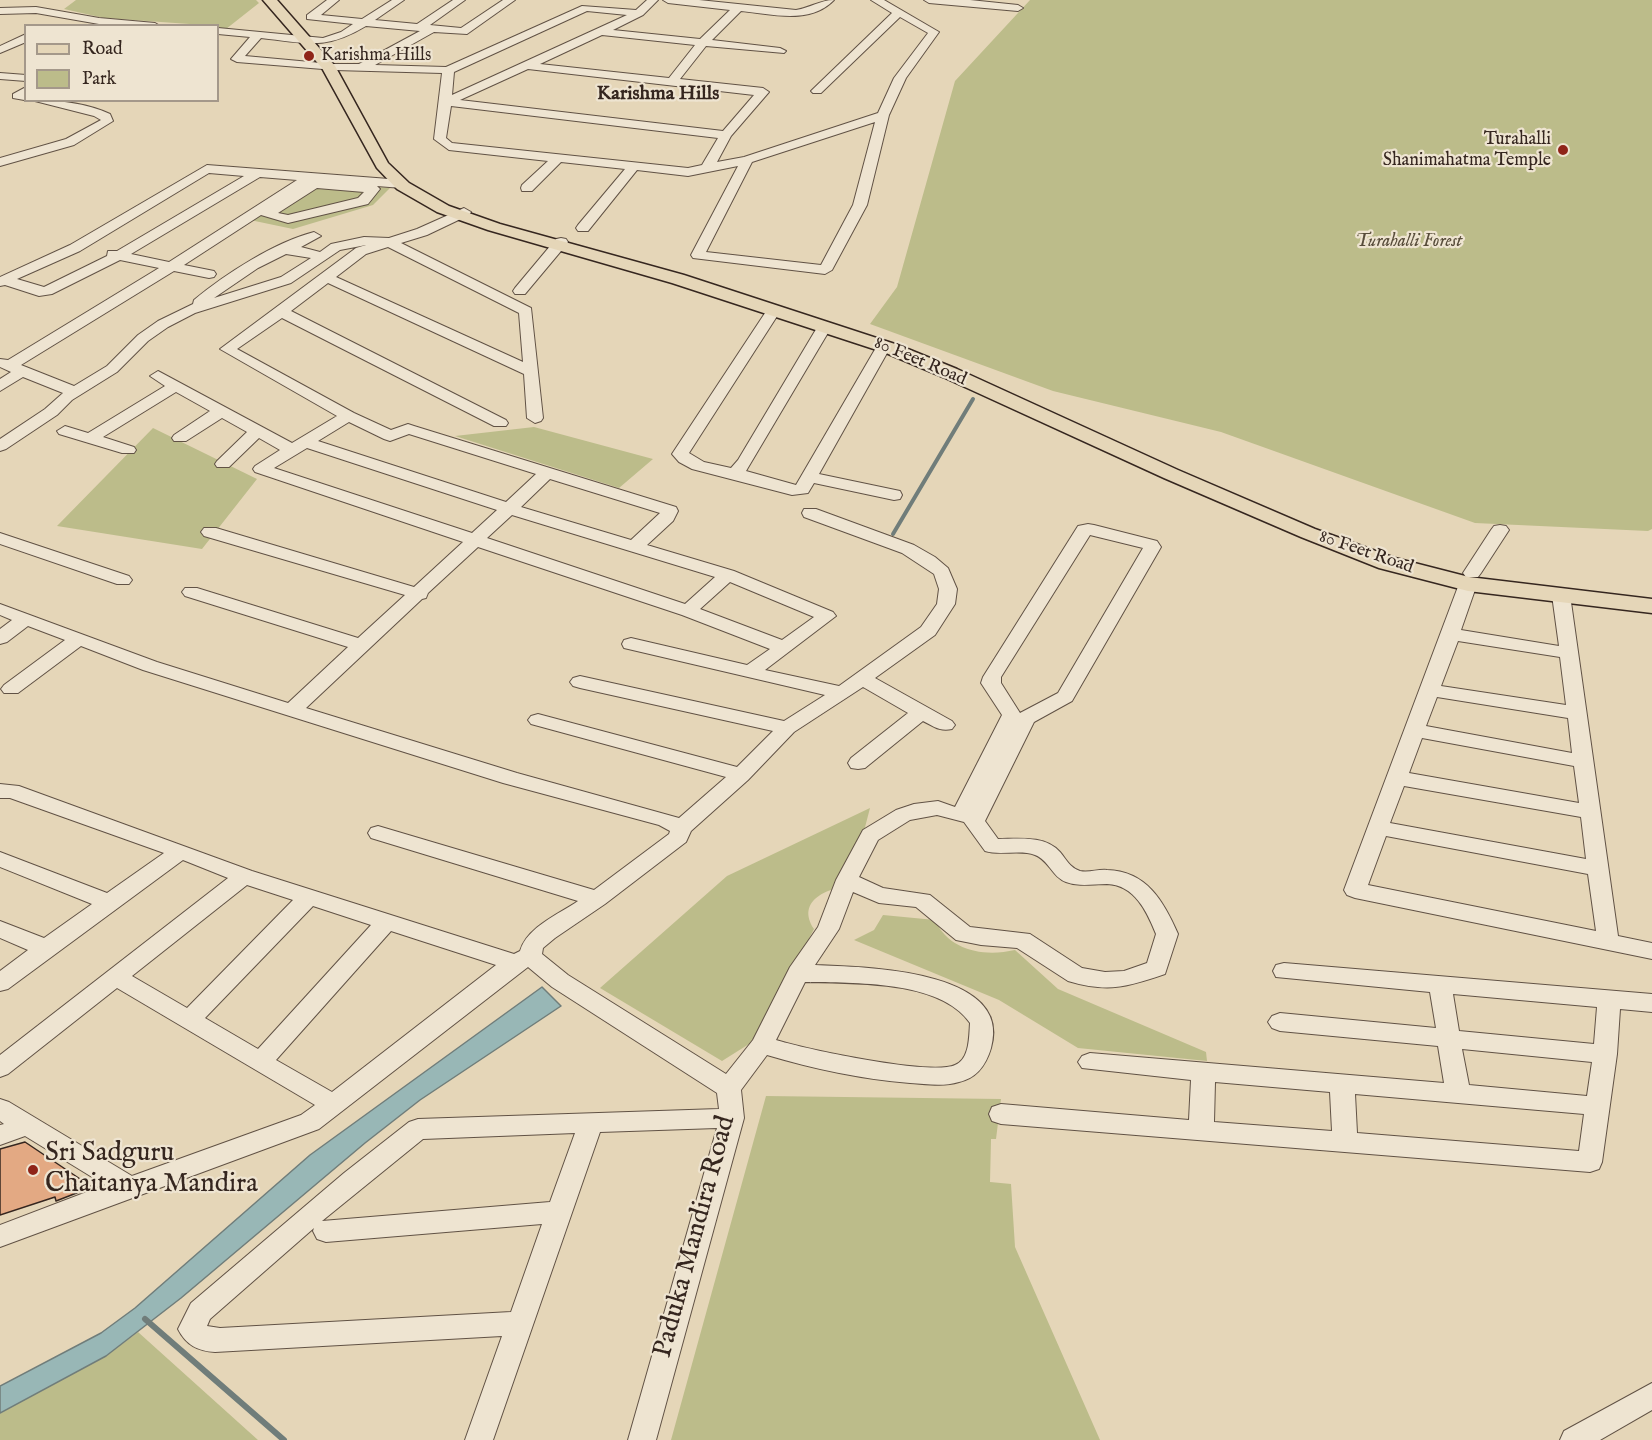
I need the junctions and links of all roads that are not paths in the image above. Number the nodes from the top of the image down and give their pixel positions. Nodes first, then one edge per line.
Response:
1 (270, 0) edge
2 (276, 0) edge
3 (334, 0) edge
4 (399, 0) edge
5 (460, 0) edge
6 (510, 0) edge
7 (653, 0) edge
8 (668, 0) edge
9 (829, 0) edge
10 (876, 0) edge
11 (929, 0) edge
12 (964, 1) edge
13 (582, 4) edge
14 (739, 7) junction
15 (1018, 8) dead end
16 (0, 11) edge
17 (899, 12) junction
18 (639, 13) junction
19 (69, 15) junction
20 (365, 23) junction
21 (53, 24) edge
22 (139, 24) edge
23 (418, 28) junction
24 (432, 29) junction
25 (219, 31) edge
26 (601, 32) junction
27 (258, 35) junction
28 (0, 36) edge
29 (24, 36) edge
30 (24, 37) edge
31 (306, 38) junction
32 (703, 43) junction
33 (0, 50) edge
34 (780, 51) dead end
35 (530, 66) junction
36 (332, 67) junction
37 (360, 68) junction
38 (448, 70) junction
39 (0, 76) edge
40 (24, 78) edge
41 (672, 81) junction
42 (24, 91) edge
43 (817, 91) dead end
44 (24, 98) edge
45 (46, 102) edge
46 (446, 102) junction
47 (883, 115) junction
48 (726, 135) junction
49 (556, 160) junction
50 (747, 160) junction
51 (0, 162) edge
52 (633, 167) junction
53 (707, 168) junction
54 (258, 173) junction
55 (309, 178) junction
56 (402, 184) junction
57 (527, 188) dead end
58 (286, 198) junction
59 (334, 208) junction
60 (461, 213) junction
61 (583, 228) dead end
62 (314, 236) dead end
63 (388, 242) junction
64 (559, 243) junction
65 (75, 248) junction
66 (283, 250) junction
67 (119, 255) junction
68 (321, 256) junction
69 (172, 266) junction
70 (209, 274) dead end
71 (5, 277) edge
72 (326, 277) junction
73 (520, 291) dead end
74 (190, 310) junction
75 (774, 310) junction
76 (281, 312) junction
77 (825, 326) junction
78 (884, 346) junction
79 (11, 366) edge
80 (530, 371) junction
81 (158, 376) dead end
82 (0, 386) edge
83 (176, 386) junction
84 (75, 392) junction
85 (221, 411) junction
86 (348, 417) junction
87 (535, 418) dead end
88 (501, 423) dead end
89 (65, 431) dead end
90 (257, 431) junction
91 (91, 438) junction
92 (180, 438) dead end
93 (0, 446) edge
94 (299, 446) junction
95 (128, 450) dead end
96 (223, 464) dead end
97 (547, 473) junction
98 (735, 473) junction
99 (809, 477) junction
100 (894, 495) dead end
101 (1248, 504) junction
102 (511, 508) junction
103 (810, 513) dead end
104 (1500, 530) dead end
105 (210, 532) dead end
106 (0, 538) edge
107 (475, 541) junction
108 (635, 546) junction
109 (728, 575) junction
110 (1470, 578) junction
111 (123, 580) dead end
112 (191, 592) dead end
113 (1652, 593) edge
114 (420, 594) junction
115 (1561, 595) junction
116 (1652, 606) edge
117 (0, 609) edge
118 (688, 611) junction
119 (25, 619) junction
120 (1451, 634) junction
121 (0, 638) edge
122 (79, 639) junction
123 (631, 644) dead end
124 (363, 646) junction
125 (783, 647) junction
126 (1568, 652) junction
127 (750, 672) junction
128 (862, 678) junction
129 (580, 682) dead end
130 (11, 689) dead end
131 (1430, 690) junction
132 (842, 693) junction
133 (292, 710) junction
134 (921, 712) junction
135 (1576, 713) junction
136 (538, 720) dead end
137 (945, 725) dead end
138 (787, 728) junction
139 (1415, 730) junction
140 (1008, 741) junction
141 (1583, 761) junction
142 (858, 763) dead end
143 (741, 775) junction
144 (1397, 778) junction
145 (0, 791) edge
146 (975, 801) junction
147 (1590, 812) junction
148 (681, 828) junction
149 (1378, 828) junction
150 (378, 833) dead end
151 (181, 852) junction
152 (0, 859) edge
153 (1598, 868) junction
154 (244, 876) junction
155 (847, 880) junction
156 (309, 897) junction
157 (597, 900) junction
158 (110, 903) junction
159 (387, 922) junction
160 (0, 929) edge
161 (1608, 941) junction
162 (46, 948) junction
163 (1652, 951) edge
164 (523, 960) junction
165 (1284, 971) dead end
166 (798, 973) junction
167 (117, 978) junction
168 (0, 983) edge
169 (1440, 984) junction
170 (1610, 998) junction
171 (1652, 1003) edge
172 (189, 1020) junction
173 (1280, 1022) dead end
174 (1449, 1038) junction
175 (762, 1045) junction
176 (1605, 1054) junction
177 (260, 1062) junction
178 (1090, 1062) dead end
179 (0, 1068) edge
180 (1203, 1072) junction
181 (1342, 1084) junction
182 (729, 1088) junction
183 (1458, 1094) junction
184 (333, 1104) junction
185 (1598, 1106) junction
186 (0, 1109) edge
187 (1001, 1114) dead end
188 (732, 1118) junction
189 (591, 1122) junction
190 (27, 1126) junction
191 (1201, 1131) junction
192 (0, 1135) edge
193 (1346, 1142) junction
194 (129, 1187) junction
195 (560, 1212) junction
196 (326, 1231) dead end
197 (0, 1236) edge
198 (521, 1323) junction
199 (1652, 1396) edge
200 (479, 1440) edge
201 (642, 1440) edge
202 (1574, 1440) edge

1 - 31 main road, 80 Feet Road
2 - 31 main road, 80 Feet Road
3 - 20 street
4 - 20 street
5 - 23 street
6 - 24 street
7 - 18 street
8 - 14 street
9 - 14 street
10 - 17 street
11 - 12 street
12 - 15 street
13 - 18 street
13 - 38 street
14 - 32 street
16 - 19 street
17 - 43 street
17 - 47 street
18 - 26 street
19 - 21 street
19 - 22 street
20 - 23 street
20 - 31 street
23 - 24 street
24 - 37 street
25 - 27 street
26 - 32 street
26 - 35 street
27 - 31 street
27 - 36 street
28 - 29 street
30 - 33 street
31 - 36 main road, 80 Feet Road
32 - 34 street
32 - 41 street
35 - 41 street
35 - 46 street
36 - 37 street
36 - 56 main road, 80 Feet Road
36 - 60 main road, 80 Feet Road
37 - 38 street
38 - 46 street
39 - 40 street
41 - 48 street
42 - 44 street
45 - 51 street
46 - 48 street
46 - 49 street
47 - 50 street
47 - 50 street
48 - 53 street
49 - 52 street
49 - 57 street
50 - 53 street
52 - 53 street
52 - 61 street
54 - 55 street
54 - 65 street
54 - 67 street
55 - 56 street
55 - 58 street
56 - 60 main road, 80 Feet Road
58 - 59 street
58 - 59 street
58 - 59 street
58 - 69 street
60 - 63 street
60 - 64 main road, 80 Feet Road
62 - 66 street
63 - 68 street
63 - 72 street
63 - 80 street
64 - 73 street
64 - 75 main road, 80 Feet Road
64 - 101 main road, 80 Feet Road
65 - 67 street
65 - 71 street
66 - 68 street
66 - 74 street
67 - 69 street
67 - 71 street
68 - 74 street
69 - 70 street
69 - 79 street
72 - 76 street
72 - 80 street
74 - 84 street
75 - 77 main road, 80 Feet Road
75 - 98 street
76 - 86 street
76 - 88 street
77 - 78 main road, 80 Feet Road
77 - 98 street
78 - 99 street
78 - 101 main road, 80 Feet Road
79 - 82 street
79 - 84 street
80 - 87 street
81 - 83 street
83 - 85 street
83 - 91 street
84 - 93 street
85 - 90 street
85 - 92 street
86 - 94 street
86 - 97 street
89 - 91 street
90 - 94 street
90 - 96 street
91 - 95 street
94 - 102 street
94 - 107 street
97 - 102 street
97 - 108 street
98 - 99 street
99 - 100 street
101 - 110 main road, 80 Feet Road
102 - 107 street
102 - 108 street
103 - 128 street
104 - 110 street
105 - 114 street
106 - 111 street
107 - 114 street
107 - 118 street
108 - 109 street
109 - 118 street
109 - 125 street
110 - 113 main road, 80 Feet Road
110 - 115 main road, 80 Feet Road
110 - 120 street
112 - 124 street
114 - 124 street
115 - 116 main road, 80 Feet Road
115 - 126 street
117 - 119 street
118 - 125 street
119 - 121 street
119 - 122 street
120 - 126 street
120 - 131 street
122 - 130 street
122 - 133 street
123 - 127 street
124 - 133 street
125 - 127 street
126 - 135 street
127 - 132 street
128 - 132 street
128 - 134 street
129 - 138 street
131 - 135 street
131 - 139 street
132 - 138 street
133 - 148 street
134 - 137 street
134 - 142 street
135 - 141 street
136 - 143 street
138 - 143 street
139 - 141 street
139 - 144 street
140 - 140 street
140 - 146 street
141 - 147 street
143 - 148 street
144 - 147 street
144 - 149 street
145 - 151 street
146 - 155 street
146 - 155 street
147 - 153 street
148 - 157 street
149 - 153 street
149 - 161 street
150 - 157 street
151 - 154 street
151 - 158 street
152 - 158 street
153 - 161 street
154 - 156 street
154 - 167 street
155 - 166 street
156 - 159 street
156 - 172 street
157 - 164 street
158 - 162 street
159 - 164 street
159 - 177 street
160 - 162 street
161 - 163 street
162 - 168 street
164 - 182 street, Paduka Mandira Road
164 - 184 street
165 - 169 street
166 - 175 street
166 - 175 street
167 - 172 street
167 - 179 street
169 - 170 street
169 - 174 street
170 - 171 street
170 - 176 street
172 - 177 street
173 - 174 street
174 - 176 street
174 - 183 street
175 - 182 street
176 - 185 street
177 - 184 street
178 - 180 street
180 - 181 street
180 - 191 street
181 - 183 street
181 - 193 street
182 - 188 street, Paduka Mandira Road
183 - 185 street
184 - 194 street
185 - 193 street
186 - 190 street
187 - 191 street
188 - 189 street
188 - 201 street, Paduka Mandira Road
189 - 195 street
189 - 198 street
190 - 192 street
190 - 194 street
191 - 193 street
194 - 197 street
195 - 196 street
195 - 198 street
198 - 200 street
199 - 202 street

